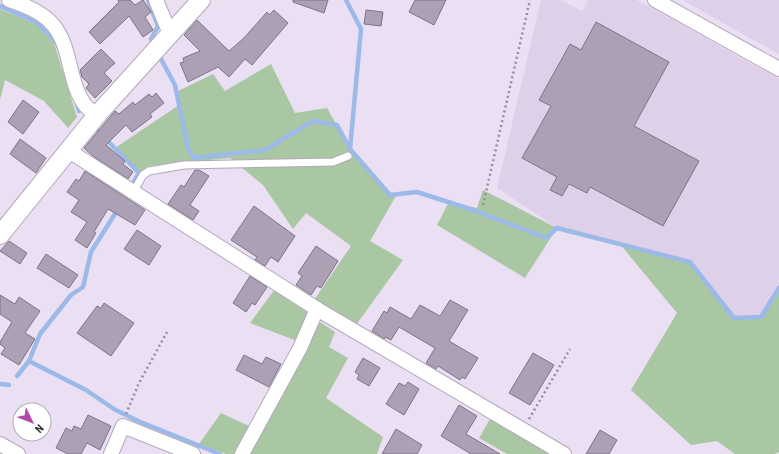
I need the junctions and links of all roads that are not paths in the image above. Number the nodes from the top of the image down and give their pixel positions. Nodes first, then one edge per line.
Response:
1 (156, 0) edge
2 (201, 0) edge
3 (655, 0) edge
4 (14, 1) edge
5 (170, 34) junction
6 (779, 68) edge
7 (97, 115) junction
8 (69, 151) junction
9 (348, 156) dead end
10 (133, 192) junction
11 (0, 235) edge
12 (317, 309) junction
13 (0, 444) edge
14 (18, 454) edge
15 (111, 454) edge
16 (193, 454) edge
17 (242, 454) edge
18 (564, 454) edge

1 - 5 street
2 - 5 street
3 - 6 street
4 - 7 street
5 - 7 street
7 - 8 street
8 - 10 street
8 - 11 street
9 - 10 lane
10 - 12 street
12 - 17 street
12 - 18 street
13 - 14 street
15 - 16 street

